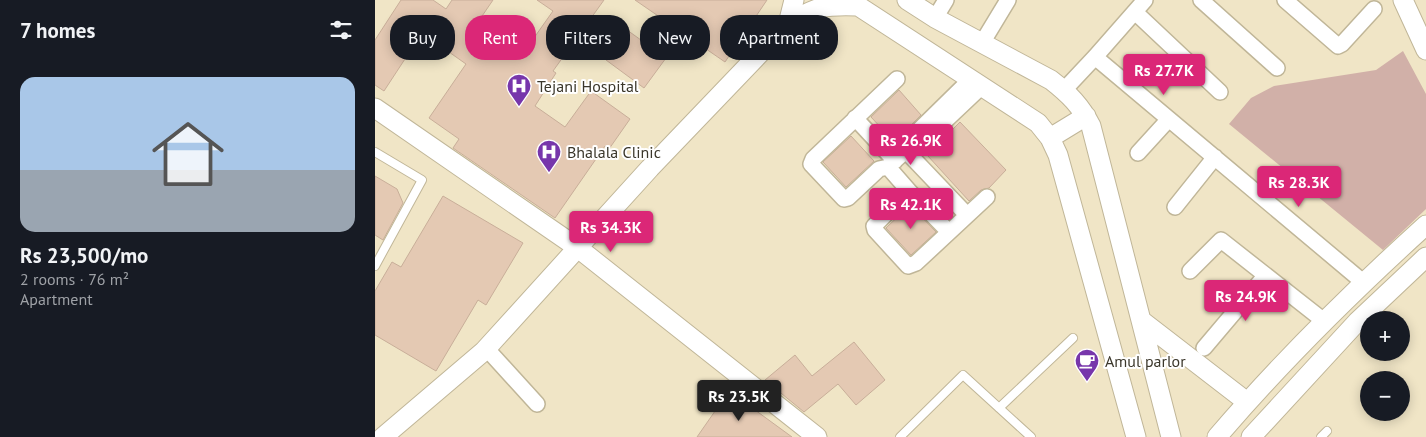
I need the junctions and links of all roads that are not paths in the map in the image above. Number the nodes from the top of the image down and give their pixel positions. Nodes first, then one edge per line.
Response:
1 (794, 0) edge
2 (907, 0) edge
3 (946, 0) edge
4 (1008, 0) edge
5 (1201, 0) edge
6 (1403, 0) edge
7 (853, 3) edge
8 (1294, 3) edge
9 (1140, 6) edge
10 (1374, 8) dead end
11 (790, 15) edge
12 (803, 15) edge
13 (935, 18) junction
14 (982, 43) junction
15 (1426, 50) edge
16 (1095, 57) junction
17 (754, 60) edge
18 (1277, 68) dead end
19 (897, 79) dead end
20 (976, 83) junction
21 (1064, 90) junction
22 (1220, 92) dead end
23 (375, 108) edge
24 (1086, 116) junction
25 (855, 118) junction
26 (1169, 119) junction
27 (1050, 138) junction
28 (375, 152) edge
29 (1138, 153) dead end
30 (901, 155) junction
31 (1215, 156) junction
32 (909, 191) junction
33 (987, 197) dead end
34 (1175, 207) dead end
35 (967, 215) junction
36 (1426, 225) edge
37 (949, 232) junction
38 (578, 248) junction
39 (1426, 257) edge
40 (375, 266) edge
41 (1190, 271) dead end
42 (1265, 276) junction
43 (1363, 282) junction
44 (1141, 321) junction
45 (1324, 321) junction
46 (1073, 338) dead end
47 (486, 348) junction
48 (1204, 348) dead end
49 (1247, 402) junction
50 (537, 404) dead end
51 (999, 408) junction
52 (1327, 431) dead end
53 (815, 436) edge
54 (383, 437) edge
55 (900, 437) edge
56 (1031, 437) edge
57 (1136, 437) edge
58 (1171, 437) edge
59 (1217, 437) edge
60 (1251, 437) edge
61 (1321, 437) edge

1 - 11 street
2 - 13 street
3 - 13 street
4 - 14 street
5 - 18 street
6 - 15 street
7 - 12 street
7 - 20 street
8 - 10 street
9 - 16 street
9 - 22 street
13 - 14 street
14 - 21 street
16 - 21 street
16 - 26 street
17 - 38 street
19 - 25 street
20 - 27 street
20 - 30 street
21 - 24 street
23 - 38 street
24 - 27 street
24 - 44 street
25 - 30 street
25 - 30 street
26 - 29 street
26 - 31 street
27 - 57 street
28 - 40 lane
30 - 32 street
30 - 35 street
31 - 34 street
31 - 43 street
32 - 37 street
32 - 37 street
33 - 35 street
35 - 37 street
36 - 43 street
38 - 47 street
38 - 53 street
39 - 60 street
41 - 42 street
42 - 45 street
42 - 48 street
43 - 45 street
44 - 49 street
44 - 58 street
45 - 49 street
46 - 51 lane
47 - 50 street
47 - 54 street
49 - 59 street
51 - 55 lane
51 - 56 lane
52 - 61 lane

